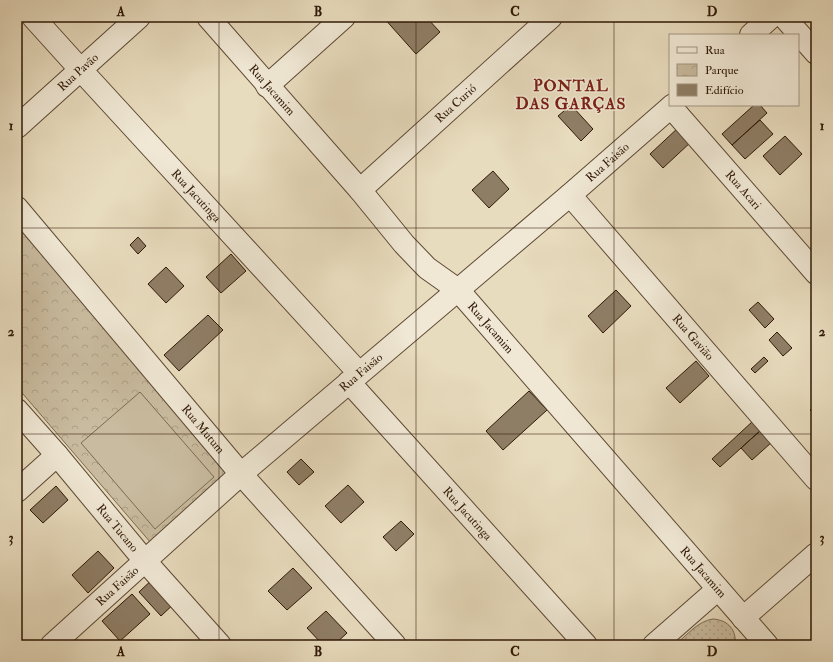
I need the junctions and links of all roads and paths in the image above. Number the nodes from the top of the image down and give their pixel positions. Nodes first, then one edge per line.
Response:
1 (33, 17) edge
2 (139, 17) edge
3 (208, 17) edge
4 (344, 17) edge
5 (551, 17) edge
6 (771, 17) edge
7 (784, 17) edge
8 (752, 34) edge
9 (816, 53) edge
10 (80, 69) junction
11 (267, 86) junction
12 (672, 106) edge
13 (17, 127) edge
14 (360, 190) junction
15 (570, 195) junction
16 (17, 208) edge
17 (816, 273) edge
18 (458, 290) junction
19 (354, 378) junction
20 (17, 410) edge
21 (57, 455) junction
22 (241, 474) junction
23 (816, 479) edge
24 (17, 491) edge
25 (816, 554) edge
26 (145, 561) junction
27 (718, 589) junction
28 (743, 618) junction
29 (764, 644) edge
30 (52, 645) edge
31 (220, 645) edge
32 (395, 645) edge
33 (586, 645) edge
34 (654, 645) edge

1 - 10 street, Rua Jacutinga
2 - 10 street, Rua Pavão
3 - 11 street, Rua Jacamim
4 - 11 street
5 - 14 street, Rua Curió
6 - 8 street
7 - 9 street
10 - 13 street, Rua Pavão
10 - 19 street, Rua Jacutinga
11 - 14 street, Rua Jacamim
12 - 15 street, Rua Faisão
12 - 17 street, Rua Acari
14 - 18 street, Rua Jacamim
15 - 18 street, Rua Faisão
15 - 23 street, Rua Gavião
16 - 22 street, Rua Mutum
18 - 19 street, Rua Faisão
18 - 27 street, Rua Jacamim
19 - 22 street, Rua Faisão
19 - 33 street, Rua Jacutinga
20 - 21 street, Rua Tucano
21 - 24 street
21 - 26 street, Rua Tucano
22 - 26 street, Rua Faisão
22 - 32 street, Rua Mutum
25 - 28 street
26 - 30 street, Rua Faisão
26 - 31 street, Rua Tucano
27 - 28 street, Rua Jacamim
27 - 34 street
28 - 29 street, Rua Jacamim

